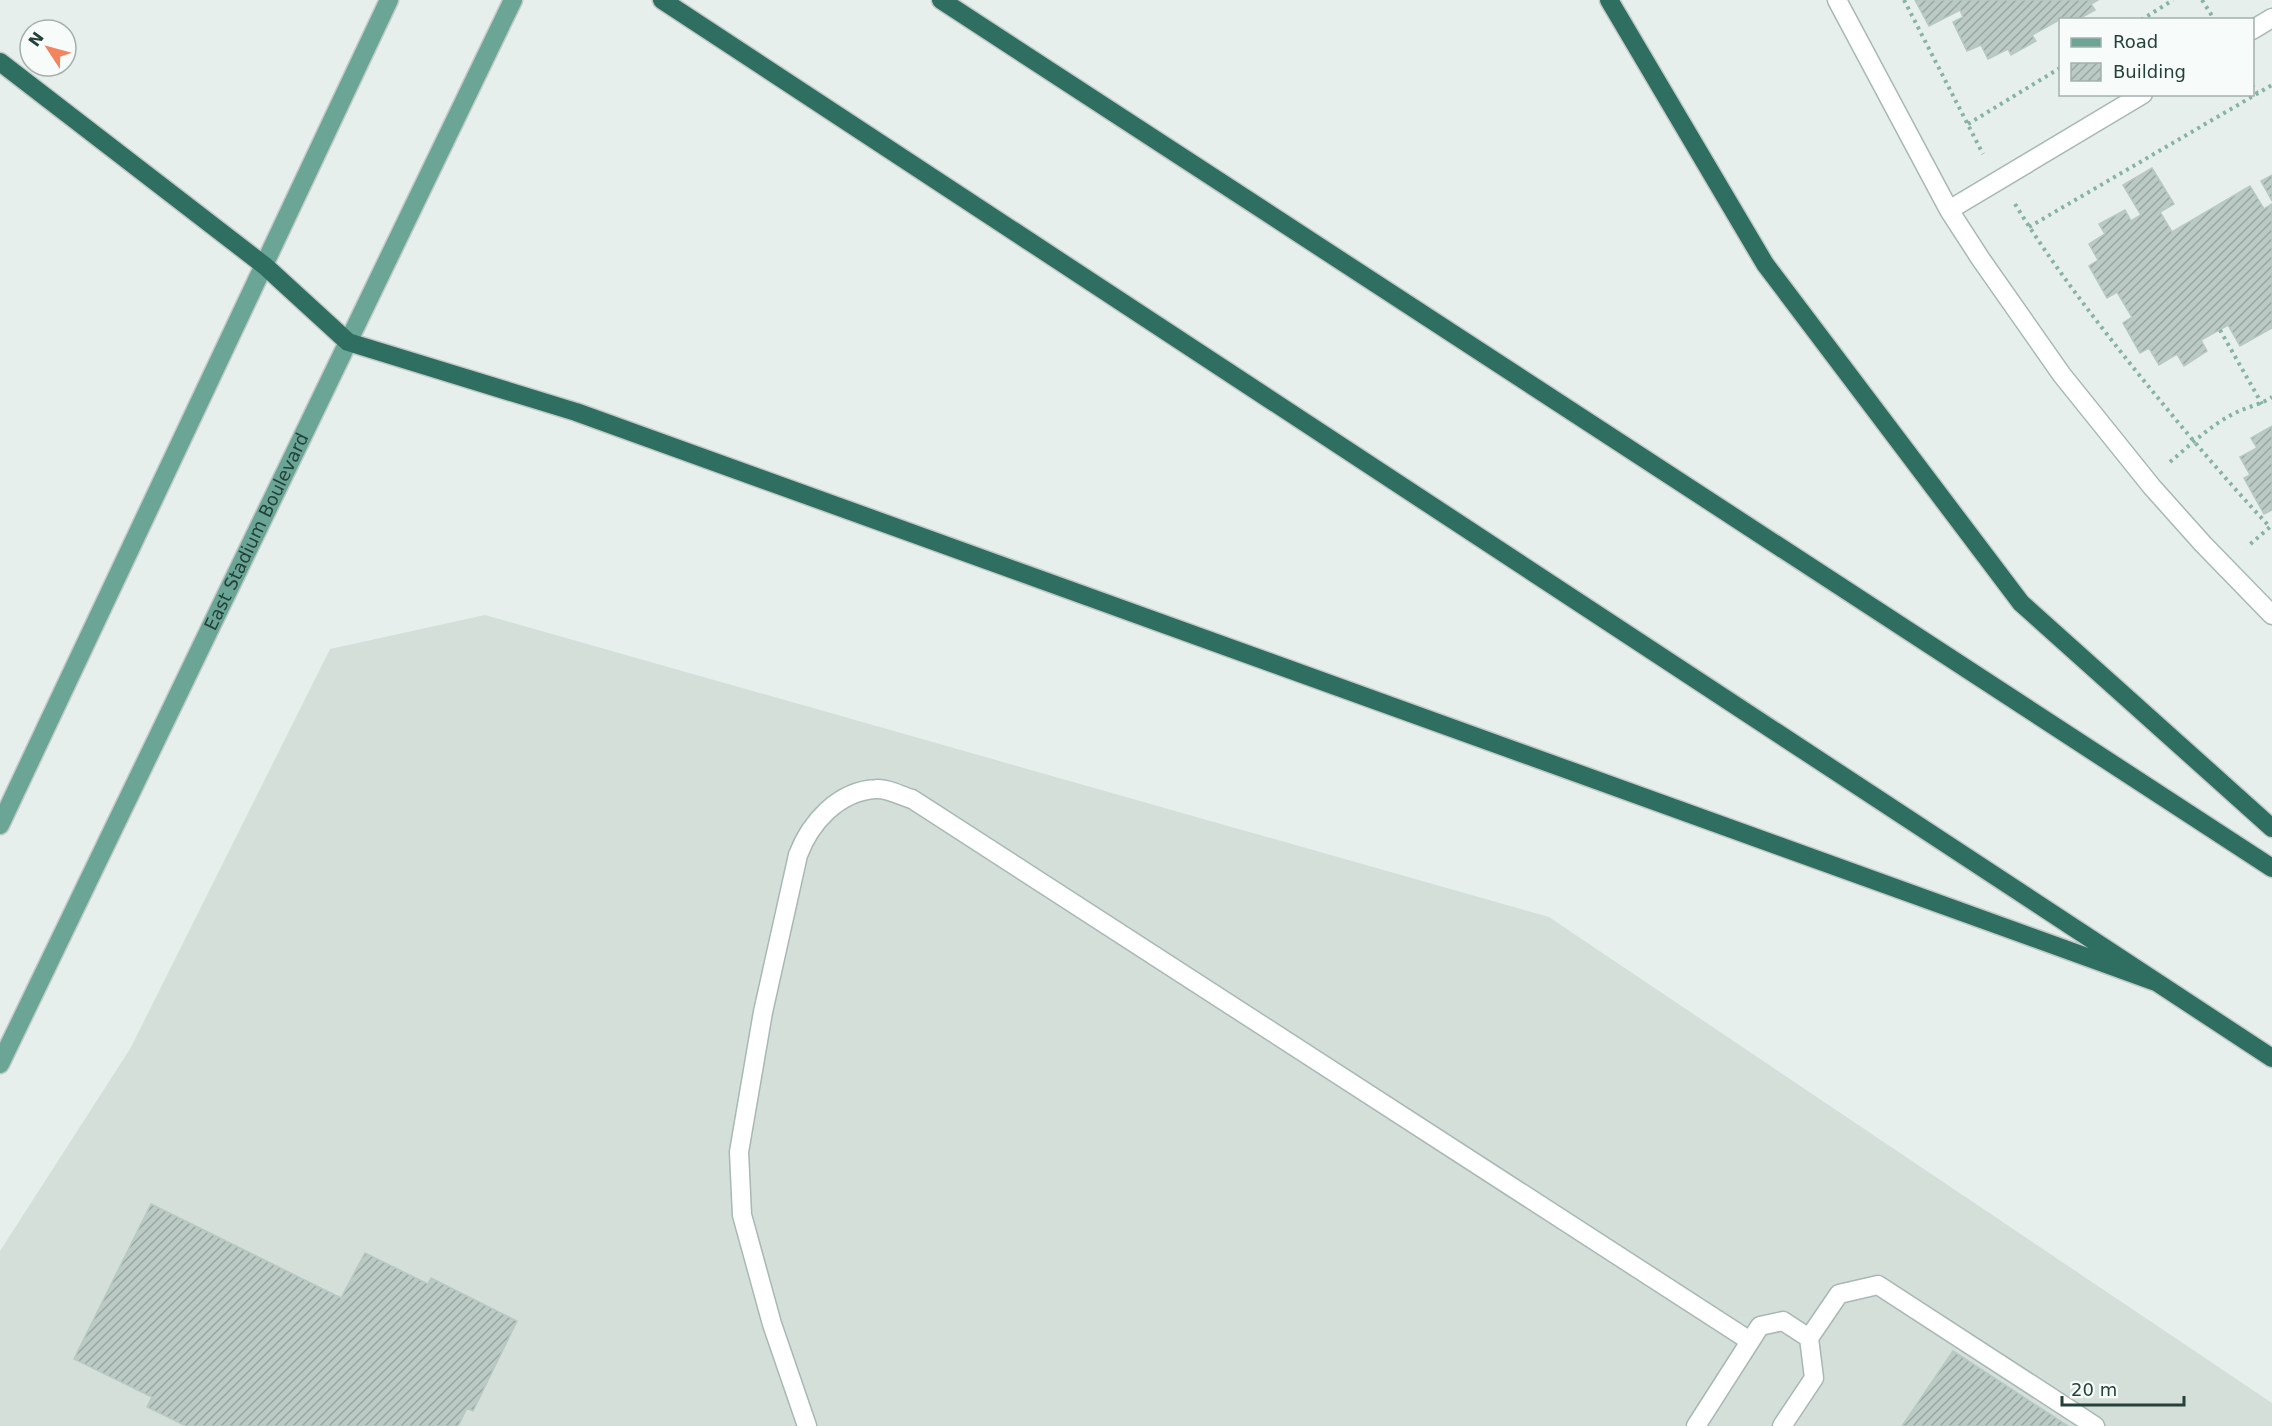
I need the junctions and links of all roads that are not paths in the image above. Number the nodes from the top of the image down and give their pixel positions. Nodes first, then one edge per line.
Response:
1 (389, 0) edge
2 (513, 0) edge
3 (662, 0) edge
4 (941, 0) edge
5 (1609, 0) edge
6 (1837, 0) edge
7 (2272, 18) edge
8 (2254, 29) edge
9 (0, 62) edge
10 (2140, 96) edge
11 (1949, 210) junction
12 (265, 266) junction
13 (348, 342) junction
14 (2272, 615) edge
15 (0, 825) edge
16 (2272, 828) edge
17 (2272, 868) edge
18 (2156, 982) junction
19 (2272, 1058) edge
20 (0, 1064) edge
21 (1809, 1338) junction
22 (1750, 1341) junction
23 (807, 1426) edge
24 (1696, 1426) edge
25 (1782, 1426) edge
26 (2095, 1426) edge

1 - 12 main road
2 - 13 main road, East Stadium Boulevard
3 - 18 highway
4 - 17 highway
5 - 16 highway
6 - 11 lane
7 - 8 lane
9 - 12 highway
10 - 11 lane
11 - 14 lane
12 - 13 highway
12 - 15 main road
13 - 18 highway
13 - 20 main road, East Stadium Boulevard
18 - 19 highway
21 - 22 lane
21 - 25 lane
21 - 26 lane
22 - 23 lane
22 - 24 lane

